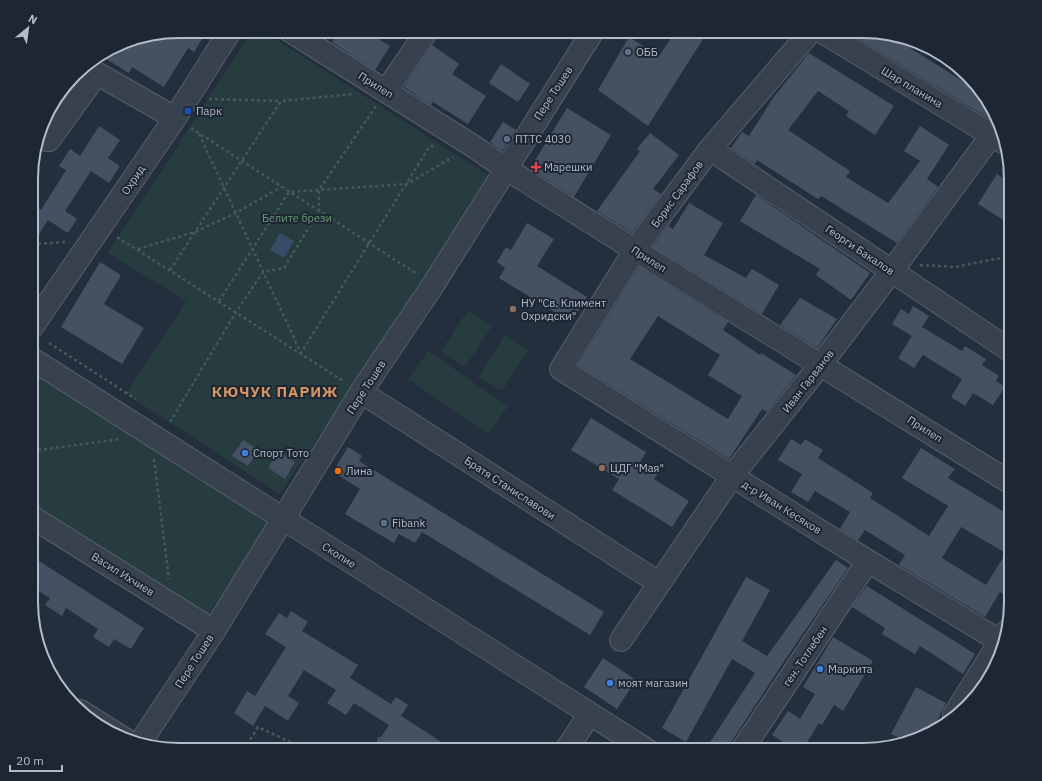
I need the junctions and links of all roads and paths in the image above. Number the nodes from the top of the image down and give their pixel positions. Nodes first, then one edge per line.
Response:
1 (226, 38) edge
2 (301, 38) edge
3 (422, 38) edge
4 (589, 38) edge
5 (805, 38) edge
6 (832, 38) edge
7 (90, 71) edge
8 (386, 91) junction
9 (356, 94) dead end
10 (188, 98) junction
11 (281, 101) junction
12 (175, 118) junction
13 (199, 134) junction
14 (454, 134) junction
15 (997, 134) edge
16 (44, 139) edge
17 (473, 146) junction
18 (710, 149) junction
19 (241, 161) junction
20 (505, 168) junction
21 (407, 184) junction
22 (281, 187) junction
23 (224, 188) junction
24 (319, 190) junction
25 (289, 192) junction
26 (319, 211) junction
27 (236, 213) junction
28 (195, 232) junction
29 (96, 234) junction
30 (38, 243) edge
31 (369, 243) junction
32 (253, 248) junction
33 (137, 250) junction
34 (635, 250) junction
35 (1004, 257) edge
36 (894, 268) junction
37 (170, 270) junction
38 (263, 272) junction
39 (433, 285) junction
40 (219, 301) junction
41 (236, 312) junction
42 (38, 318) edge
43 (1004, 346) edge
44 (301, 353) junction
45 (38, 363) edge
46 (821, 364) junction
47 (561, 369) joint
48 (361, 392) junction
49 (170, 422) dead end
50 (151, 435) junction
51 (121, 439) dead end
52 (38, 450) edge
53 (732, 476) junction
54 (1004, 479) edge
55 (282, 519) junction
56 (38, 521) edge
57 (868, 561) junction
58 (659, 583) junction
59 (172, 604) junction
60 (214, 631) junction
61 (999, 637) edge
62 (621, 640) dead end
63 (995, 651) edge
64 (962, 703) edge
65 (590, 714) junction
66 (143, 738) edge
67 (248, 743) edge
68 (292, 743) edge
69 (571, 743) edge
70 (636, 743) edge
71 (747, 743) edge

1 - 10 street, Охрид
2 - 8 street, Прилеп
3 - 8 street
4 - 20 street, Пере Тошев
5 - 18 street, Борис Сарафов
6 - 15 street, Шар планина
7 - 12 street
7 - 16 street
8 - 14 street, Прилеп
8 - 24 path
9 - 11 path
10 - 11 path
10 - 12 street, Охрид
11 - 19 path
12 - 13 path
12 - 29 street, Охрид
13 - 19 path
13 - 23 path
14 - 17 street, Прилеп
14 - 21 path
15 - 36 street, Иван Гарванов
17 - 20 street, Прилеп
17 - 21 path
18 - 34 street, Борис Сарафов
18 - 36 street, Георги Бакалов
19 - 22 path
19 - 23 path
20 - 34 street, Прилеп
20 - 39 street, Пере Тошев
21 - 24 path
21 - 31 path
22 - 25 path
22 - 27 path
23 - 27 path
23 - 28 path
24 - 25 path
24 - 26 path
25 - 26 path
25 - 32 path
26 - 31 path
26 - 38 path
27 - 28 path
27 - 32 path
28 - 33 path
28 - 37 path
29 - 30 path
29 - 33 path
29 - 42 street, Охрид
31 - 39 path
31 - 44 path
32 - 38 path
32 - 40 path
33 - 37 path
34 - 46 street, Прилеп
34 - 47 street, Борис Сарафов
35 - 36 path
36 - 43 street, Георги Бакалов
36 - 46 street, Иван Гарванов
37 - 40 path
38 - 41 path
38 - 44 path
39 - 48 street, Пере Тошев
40 - 41 path
41 - 44 path
41 - 49 path
44 - 48 path
45 - 50 street, Скопие
46 - 53 street, Иван Гарванов
46 - 54 street, Прилеп
47 - 53 street, д-р Иван Кесяков
48 - 55 street, Пере Тошев
48 - 58 street, Братя Станиславови
50 - 55 street, Скопие
50 - 59 path
51 - 52 path
53 - 57 street, д-р Иван Кесяков
53 - 58 street, Иван Гарванов
55 - 60 street, Пере Тошев
55 - 65 street, Скопие
56 - 59 street, Васил Ихчиев
57 - 61 street, д-р Иван Кесяков
57 - 71 street, ген. Тотлебен
58 - 62 street, Иван Гарванов
59 - 60 street, Васил Ихчиев
60 - 66 street, Пере Тошев
63 - 64 street
65 - 69 street
65 - 70 street, Скопие
67 - 68 path

